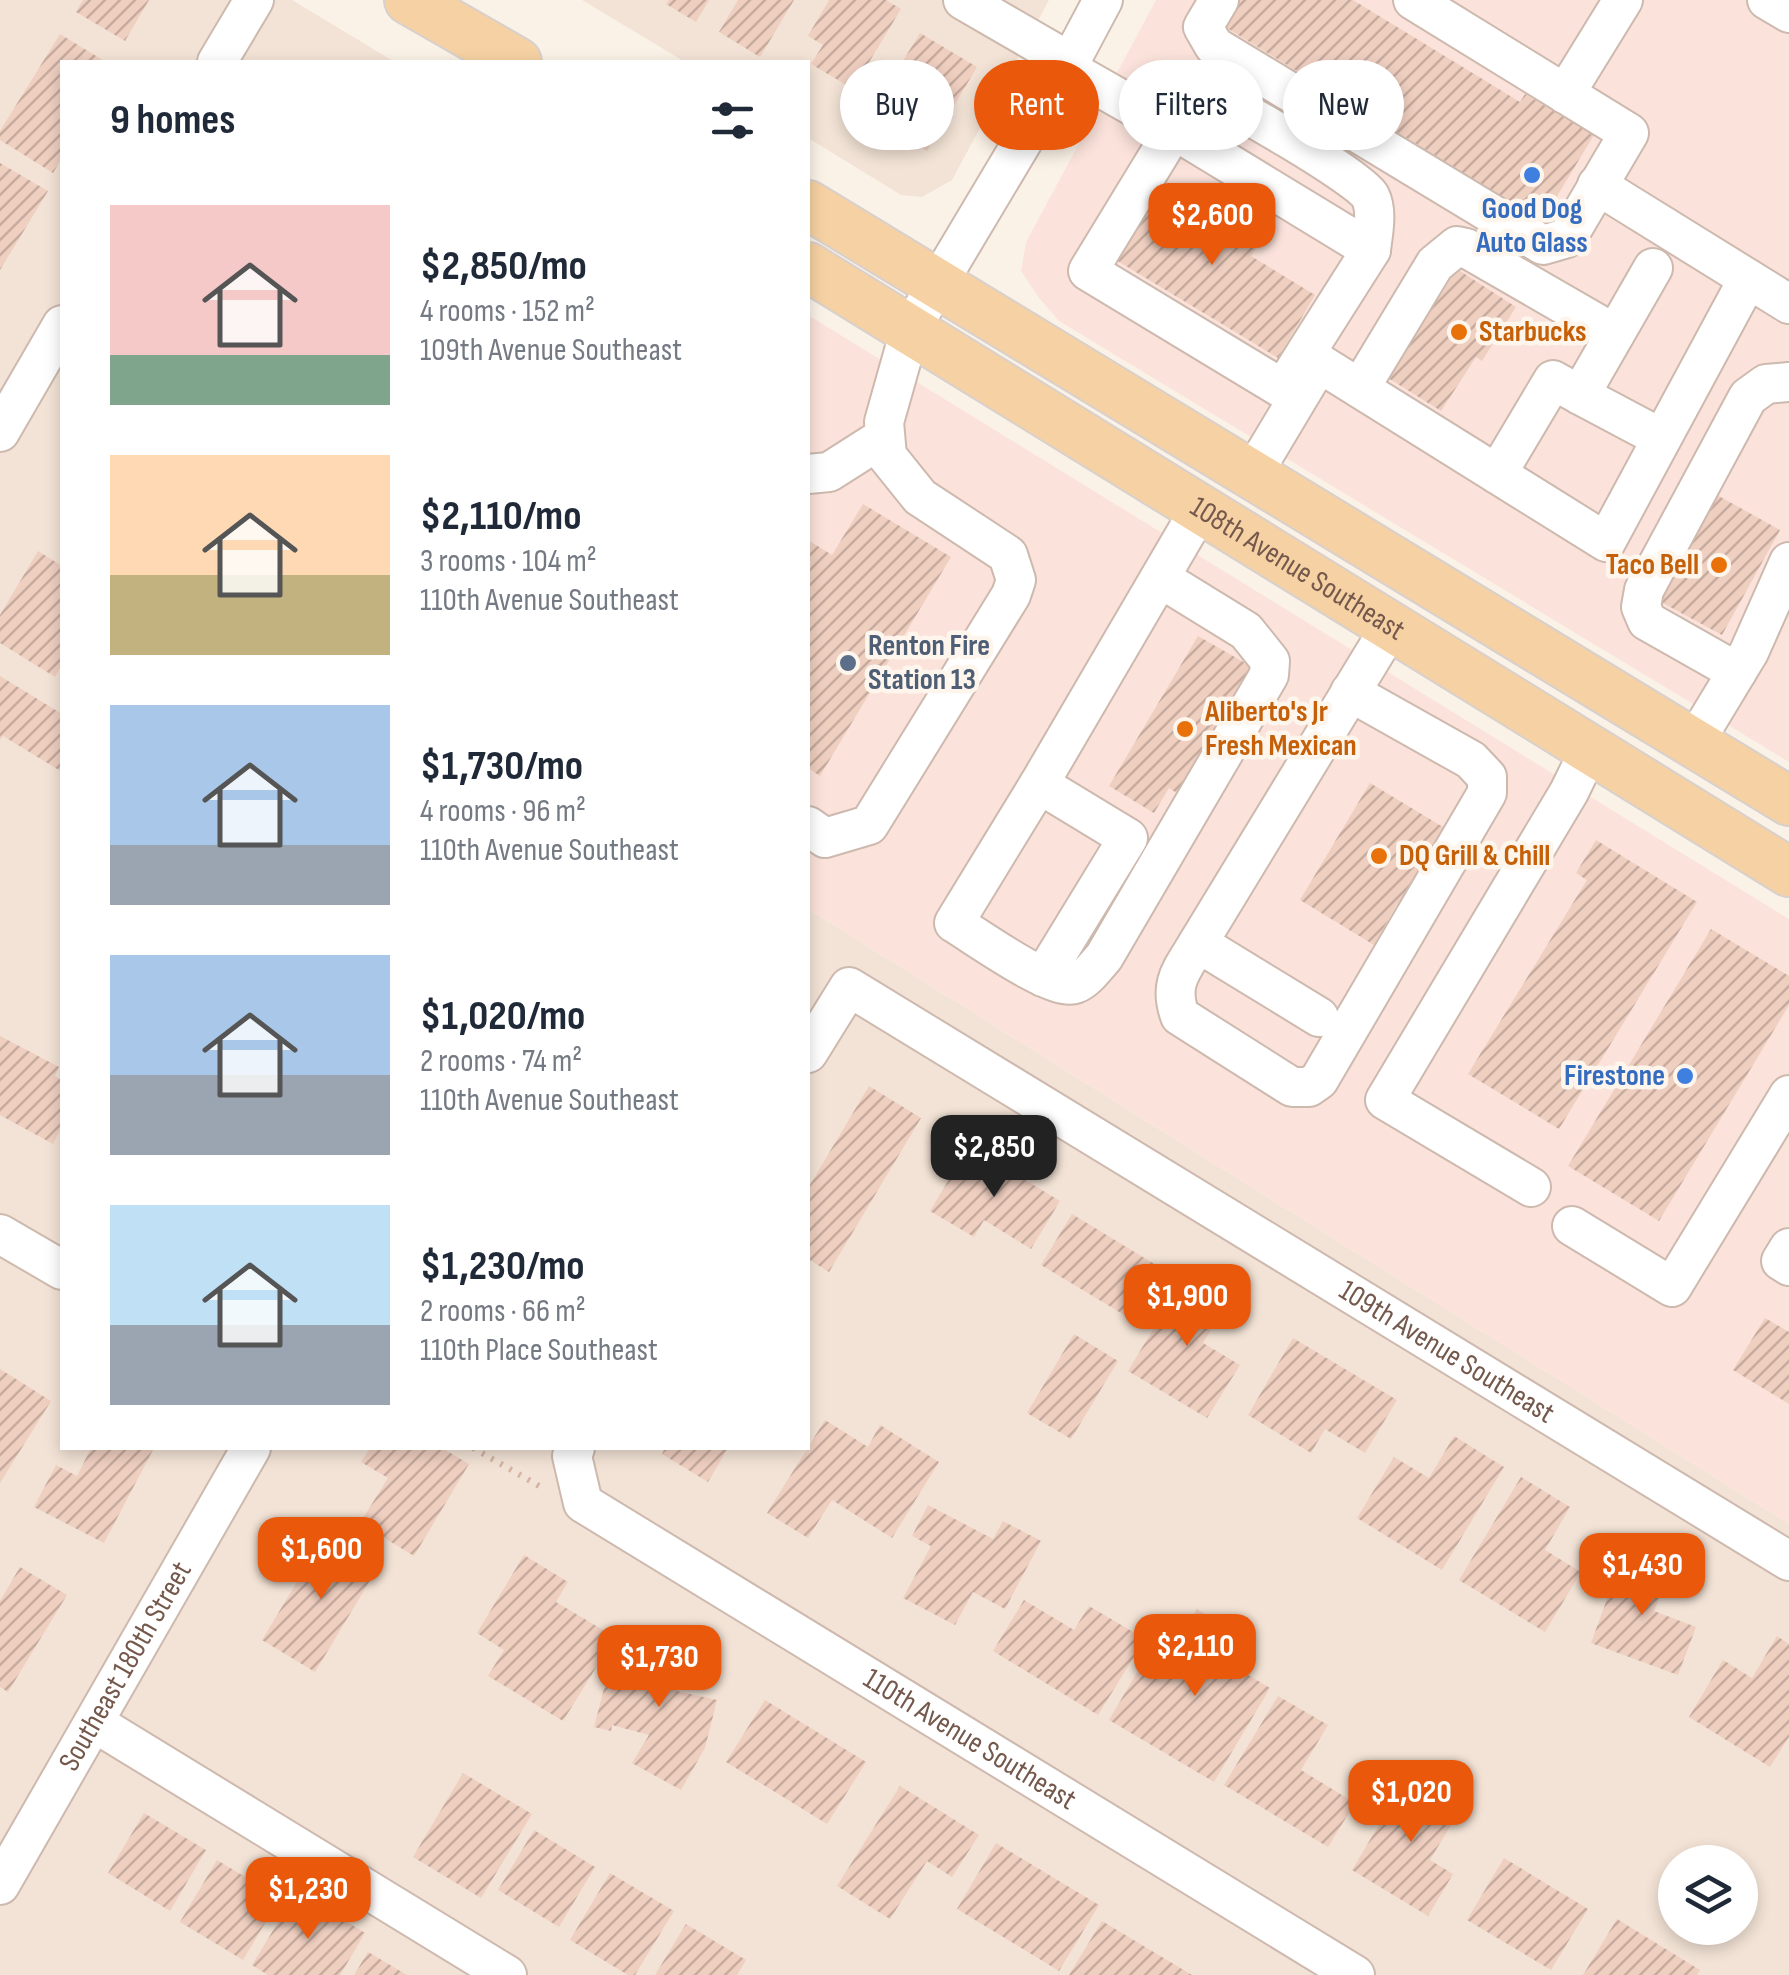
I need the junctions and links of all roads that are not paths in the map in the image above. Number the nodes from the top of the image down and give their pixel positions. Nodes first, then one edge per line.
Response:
1 (254, 0) edge
2 (409, 0) edge
3 (963, 0) edge
4 (1103, 0) edge
5 (1219, 0) edge
6 (1413, 0) edge
7 (1623, 0) edge
8 (1767, 0) edge
9 (1789, 13) edge
10 (218, 60) edge
11 (514, 60) edge
12 (1060, 60) edge
13 (1071, 60) edge
14 (1565, 94) junction
15 (1263, 126) edge
16 (1017, 150) edge
17 (1162, 150) edge
18 (1207, 150) edge
19 (1597, 185) junction
20 (810, 205) edge
21 (1371, 250) junction
22 (810, 268) edge
23 (1653, 268) dead end
24 (1748, 279) junction
25 (937, 283) junction
26 (1789, 304) edge
27 (60, 328) edge
28 (910, 330) junction
29 (1615, 334) junction
30 (1312, 358) junction
31 (1789, 382) edge
32 (1360, 388) junction
33 (1580, 395) junction
34 (0, 432) edge
35 (884, 437) junction
36 (1661, 438) junction
37 (810, 474) edge
38 (1497, 474) junction
39 (1252, 475) junction
40 (1200, 508) junction
41 (1789, 562) edge
42 (1160, 578) junction
43 (1391, 626) junction
44 (1737, 672) junction
45 (1350, 692) junction
46 (1694, 743) junction
47 (1590, 749) junction
48 (1039, 784) junction
49 (1789, 801) edge
50 (810, 827) edge
51 (1736, 839) junction
52 (1789, 852) edge
53 (1789, 872) edge
54 (1198, 943) junction
55 (1043, 977) junction
56 (1319, 1017) dead end
57 (810, 1050) edge
58 (1789, 1095) edge
59 (1530, 1187) dead end
60 (1572, 1226) dead end
61 (0, 1234) edge
62 (1789, 1248) edge
63 (1789, 1266) edge
64 (60, 1269) edge
65 (250, 1450) edge
66 (574, 1450) edge
67 (1789, 1561) edge
68 (95, 1723) junction
69 (0, 1885) edge
70 (507, 1975) edge
71 (1355, 1975) edge

1 - 10 street
2 - 11 main road
3 - 12 street
4 - 13 street
5 - 19 street
6 - 14 street
7 - 14 street
8 - 9 street
14 - 19 street
15 - 21 street
16 - 25 street
17 - 30 street
18 - 21 street
19 - 24 street
20 - 25 main road, 108th Avenue Southeast
21 - 30 street
22 - 28 main road, 108th Avenue Southeast
23 - 29 street
24 - 26 street
24 - 36 street
25 - 28 street
25 - 39 main road, 108th Avenue Southeast
27 - 34 street
28 - 35 street
28 - 40 main road, 108th Avenue Southeast
29 - 32 street
29 - 33 street
30 - 32 street
30 - 39 street
31 - 44 street
32 - 38 street
33 - 36 street
33 - 38 street
35 - 37 street
35 - 50 street
36 - 38 street
39 - 46 main road, 108th Avenue Southeast
40 - 42 street
40 - 43 main road, 108th Avenue Southeast
41 - 44 street
42 - 48 street
42 - 55 street
43 - 45 street
43 - 47 main road, 108th Avenue Southeast
44 - 46 street
45 - 54 street
45 - 54 street
46 - 49 main road, 108th Avenue Southeast
47 - 51 main road, 108th Avenue Southeast
47 - 59 street
48 - 55 street
48 - 55 street
51 - 52 main road
51 - 53 main road, 108th Avenue Southeast
54 - 56 street
57 - 67 street, 109th Avenue Southeast
58 - 60 street
61 - 64 street
62 - 63 street
65 - 68 street, Southeast 180th Street
66 - 71 street, 110th Avenue Southeast
68 - 69 street, Southeast 180th Street
68 - 70 street

